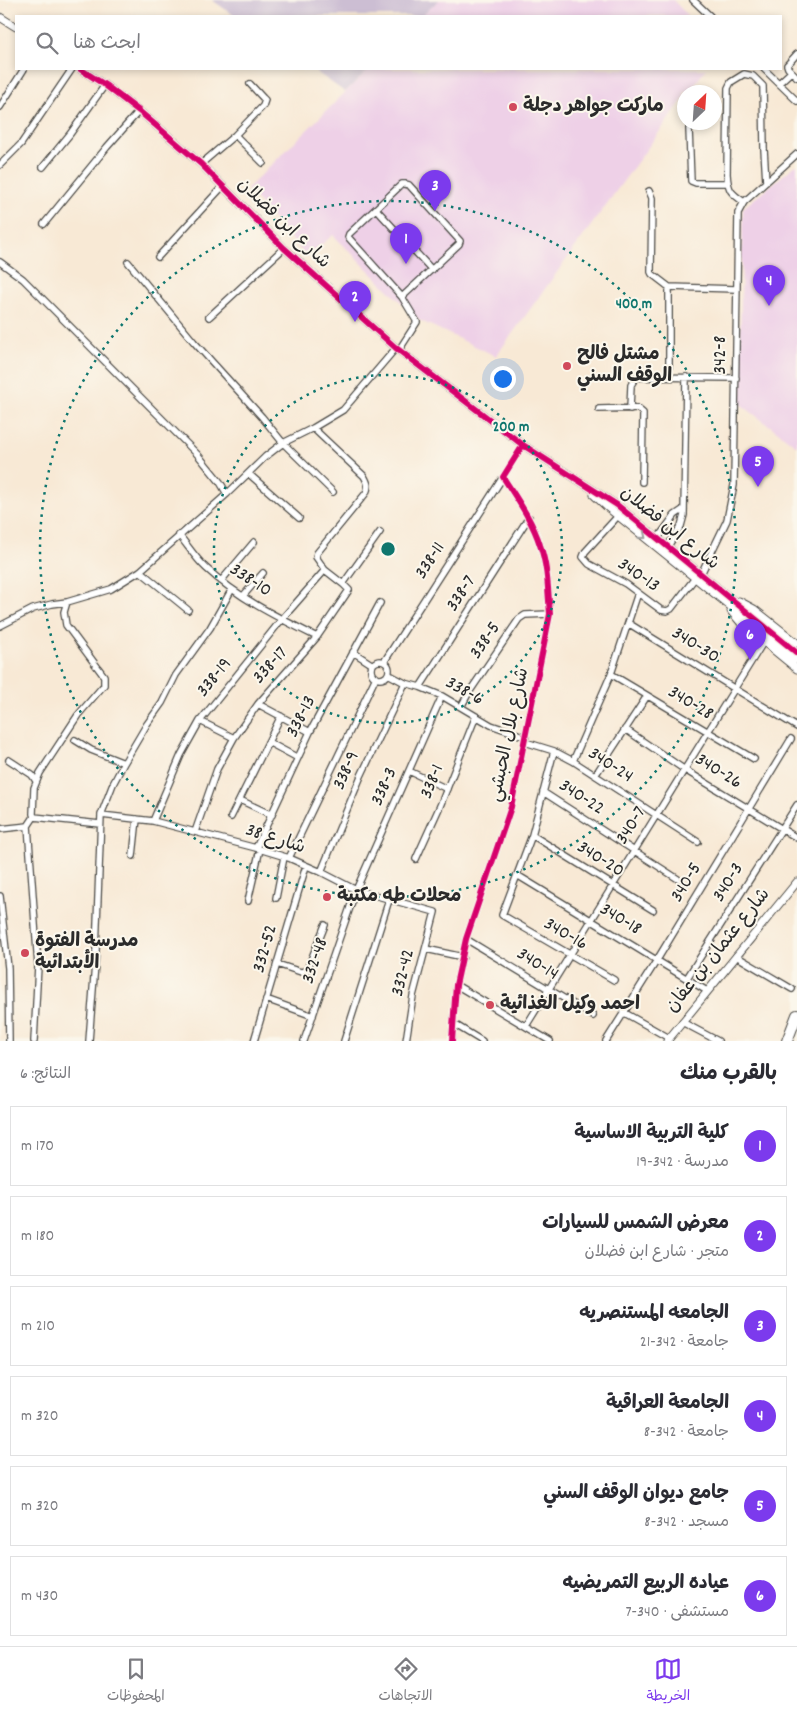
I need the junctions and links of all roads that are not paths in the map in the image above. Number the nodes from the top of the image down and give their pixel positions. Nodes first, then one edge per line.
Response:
1 (693, 0) edge
2 (709, 15) edge
3 (0, 16) edge
4 (15, 26) edge
5 (797, 54) edge
6 (23, 70) edge
7 (71, 70) edge
8 (82, 70) edge
9 (765, 70) edge
10 (792, 72) junction
11 (797, 77) edge
12 (778, 83) junction
13 (250, 84) dead end
14 (105, 85) junction
15 (797, 102) edge
16 (0, 107) edge
17 (139, 111) junction
18 (689, 130) edge
19 (235, 135) junction
20 (797, 154) edge
21 (263, 163) dead end
22 (201, 164) junction
23 (0, 165) edge
24 (43, 167) dead end
25 (766, 182) junction
26 (728, 183) junction
27 (223, 186) junction
28 (649, 191) dead end
29 (744, 202) junction
30 (376, 209) junction
31 (44, 224) dead end
32 (284, 248) junction
33 (158, 257) dead end
34 (0, 262) edge
35 (128, 262) dead end
36 (432, 270) junction
37 (669, 287) junction
38 (736, 290) junction
39 (402, 297) junction
40 (208, 317) dead end
41 (398, 349) junction
42 (669, 376) junction
43 (686, 377) junction
44 (736, 378) junction
45 (599, 409) dead end
46 (630, 409) junction
47 (313, 428) junction
48 (283, 443) junction
49 (523, 445) junction
50 (249, 474) junction
51 (503, 477) junction
52 (642, 482) dead end
53 (333, 492) dead end
54 (594, 492) junction
55 (227, 494) junction
56 (684, 509) junction
57 (618, 516) junction
58 (299, 518) dead end
59 (529, 518) junction
60 (380, 532) dead end
61 (179, 535) junction
62 (658, 538) junction
63 (254, 542) dead end
64 (668, 546) junction
65 (325, 570) junction
66 (140, 571) junction
67 (263, 573) dead end
68 (698, 576) junction
69 (221, 581) junction
70 (343, 584) junction
71 (232, 589) junction
72 (638, 593) junction
73 (243, 596) junction
74 (728, 600) junction
75 (67, 602) junction
76 (380, 602) dead end
77 (188, 610) dead end
78 (550, 614) junction
79 (749, 618) junction
80 (282, 619) junction
81 (628, 623) junction
82 (0, 626) edge
83 (317, 637) junction
84 (764, 641) junction
85 (797, 643) edge
86 (353, 652) junction
87 (797, 653) edge
88 (797, 660) edge
89 (384, 662) junction
90 (373, 665) junction
91 (797, 668) edge
92 (388, 674) junction
93 (611, 674) junction
94 (376, 677) junction
95 (404, 683) junction
96 (420, 687) junction
97 (735, 689) junction
98 (442, 696) junction
99 (647, 696) junction
100 (258, 704) junction
101 (461, 707) junction
102 (281, 716) junction
103 (476, 716) junction
104 (200, 721) junction
105 (797, 727) edge
106 (625, 729) junction
107 (310, 732) junction
108 (708, 732) junction
109 (234, 738) junction
110 (525, 739) junction
111 (790, 739) dead end
112 (75, 740) dead end
113 (268, 742) junction
114 (554, 751) junction
115 (298, 758) junction
116 (754, 759) dead end
117 (9, 760) dead end
118 (573, 761) junction
119 (124, 764) junction
120 (685, 770) junction
121 (409, 771) junction
122 (596, 774) junction
123 (36, 781) junction
124 (447, 789) junction
125 (543, 792) junction
126 (240, 800) junction
127 (797, 805) edge
128 (749, 809) junction
129 (101, 815) junction
130 (272, 815) junction
131 (657, 815) junction
132 (34, 817) junction
133 (232, 817) dead end
134 (137, 819) junction
135 (153, 821) junction
136 (100, 824) junction
137 (28, 826) junction
138 (0, 829) edge
139 (782, 829) junction
140 (195, 832) junction
141 (532, 835) junction
142 (797, 838) edge
143 (698, 842) dead end
144 (258, 849) junction
145 (634, 851) junction
146 (133, 856) dead end
147 (287, 857) junction
148 (416, 860) dead end
149 (306, 866) junction
150 (321, 872) junction
151 (516, 875) junction
152 (678, 879) dead end
153 (797, 882) edge
154 (613, 886) junction
155 (356, 890) junction
156 (0, 898) edge
157 (276, 898) dead end
158 (389, 900) junction
159 (248, 901) dead end
160 (653, 910) dead end
161 (434, 912) joint
162 (592, 921) junction
163 (325, 925) dead end
164 (466, 939) junction
165 (426, 949) junction
166 (570, 955) junction
167 (736, 956) junction
168 (463, 957) junction
169 (657, 960) junction
170 (277, 964) junction
171 (686, 978) junction
172 (614, 980) dead end
173 (456, 985) junction
174 (792, 989) dead end
175 (549, 990) junction
176 (707, 991) junction
177 (266, 999) junction
178 (624, 1012) junction
179 (797, 1015) edge
180 (313, 1016) junction
181 (593, 1016) dead end
182 (682, 1022) junction
183 (454, 1024) junction
184 (526, 1026) junction
185 (668, 1039) edge
186 (9, 1041) edge
187 (34, 1041) edge
188 (89, 1041) edge
189 (254, 1041) edge
190 (304, 1041) edge
191 (344, 1041) edge
192 (406, 1041) edge
193 (452, 1041) edge
194 (482, 1041) edge
195 (550, 1041) edge
196 (606, 1041) edge
197 (718, 1041) edge
198 (787, 1041) edge

1 - 2 street
3 - 4 street
5 - 10 street
6 - 16 street
7 - 23 street
8 - 14 street, شارع ابن فضلان
9 - 12 street
10 - 11 street
10 - 12 street
12 - 15 street
13 - 19 street
14 - 17 street, شارع ابن فضلان
14 - 24 street
17 - 22 street, شارع ابن فضلان
17 - 31 street
18 - 26 street
19 - 21 street
19 - 22 street
20 - 25 street
22 - 27 street, شارع ابن فضلان
25 - 26 street
25 - 29 street
26 - 29 street
27 - 32 street, شارع ابن فضلان
27 - 33 street
28 - 37 street
29 - 38 street, 342-8
30 - 36 street
30 - 36 street
30 - 39 street
32 - 40 street
32 - 41 street, شارع ابن فضلان
34 - 55 street
35 - 48 street
36 - 39 street
37 - 38 street
37 - 42 street
38 - 44 street, 342-8
39 - 41 street
41 - 47 street
41 - 49 street, شارع ابن فضلان
42 - 43 street
42 - 46 street
43 - 44 street
43 - 56 street
44 - 68 street, 342-8
45 - 46 street
46 - 52 street
47 - 48 street
47 - 65 street
48 - 50 street
48 - 53 street
49 - 51 street
49 - 54 street, شارع ابن فضلان
50 - 55 street
50 - 58 street
51 - 59 street, شارع بلال الحبشي
51 - 89 street, 338-11
54 - 57 street, شارع ابن فضلان
54 - 62 street, شارع ابن فضلان
55 - 61 street
56 - 62 street
56 - 64 street
57 -> 68 street, شارع ابن فضلان
57 - 72 street, 340-13
59 - 78 street, شارع بلال الحبشي
59 - 96 street, 338-7
60 - 70 street, 338-17
61 - 66 street
61 - 69 street, 338-10
62 - 64 street, شارع ابن فضلان
63 - 69 street
64 - 68 street, شارع ابن فضلان
65 - 70 street
65 - 80 street, 338-19
66 - 75 street
66 - 77 street
67 - 73 street
68 - 72 street, 340-13
68 - 74 street, شارع ابن فضلان
69 - 71 street, 338-10
70 - 83 street, 338-17
71 - 73 street, 338-10
71 - 119 street
72 - 81 street
73 - 80 street, 338-10
74 - 79 street, شارع ابن فضلان
74 - 84 street
74 - 85 street
75 - 82 street
75 - 123 street
76 - 86 street, 338-13
78 - 101 street, 338-5
78 - 110 street, شارع بلال الحبشي
79 - 87 street
79 - 88 street
80 - 83 street, 338-10
80 - 104 street, 338-19
81 - 93 street
81 - 97 street, 340-30
83 - 100 street, 338-17
84 - 91 street
84 - 97 street, 340-7
86 - 90 street
86 - 107 street, 338-13
89 - 90 street
89 - 92 street
90 - 94 street
92 - 94 street
92 - 95 street, 338-6
93 - 99 street, 340-28
93 - 118 street
94 - 147 street
95 - 96 street, 338-6
95 - 150 street, 338-9
96 - 98 street, 338-6
97 - 105 street, 340-30
97 - 108 street, 340-7
98 - 101 street, 338-6
98 - 121 street, 338-3
99 - 106 street
99 - 108 street, 340-28
100 - 102 street
100 - 109 street, 338-17
101 - 103 street, 338-6
102 - 107 street
102 - 113 street
103 - 110 street, 338-6
103 - 124 street, 338-1
104 - 109 street
104 - 135 street, 338-19
106 - 120 street, 340-26
106 - 122 street
107 - 115 street, 338-13
108 - 116 street, 340-28
108 - 120 street, 340-7
109 - 140 street, 338-17
110 - 114 street, 340-24
110 - 164 street, شارع بلال الحبشي
111 - 128 street, 340-5
112 - 119 street
113 - 115 street
113 - 126 street
114 - 118 street, 340-24
114 - 125 street
115 - 130 street, 338-13
117 - 123 street
118 - 122 street, 340-24
119 - 129 street
120 - 128 street, 340-26
120 - 131 street, 340-7
121 - 124 street
121 - 155 street, 338-3
122 - 131 street, 340-24
123 - 132 street
124 - 148 street, 338-1
125 - 141 street
125 - 145 street, 340-22
126 - 130 street
126 - 133 street
127 - 139 street, 340-3
128 - 139 street, 340-26
128 - 169 street, 340-5
129 - 134 street, شارع 38
129 - 136 street
130 - 144 street, 338-13
131 - 143 street, 340-24
131 - 145 street, 340-7
132 - 136 street
132 - 137 street
134 - 135 street, شارع 38
134 - 146 street
135 - 140 street, شارع 38
136 - 188 street
137 - 138 street
137 - 187 street
139 - 142 street, 340-26
139 - 171 street, 340-3
140 - 144 street, شارع 38
141 - 151 street
141 - 154 street, 340-20
144 - 147 street, شارع 38
144 - 159 street, 338-13
145 - 152 street, 340-22
145 - 154 street, 340-7
147 - 149 street, شارع 38
147 - 157 street
149 - 150 street, شارع 38
149 - 170 street, 332-52
150 - 155 street, شارع 38
151 - 162 street, 340-18
151 - 166 street, 340-16
153 - 167 street, شارع عثمان بن عفان
154 - 160 street, 340-20
154 - 162 street, 340-7
155 - 158 street, شارع 38
155 - 180 street, 332-48
156 - 186 street
158 - 161 street, شارع 38
158 - 191 street
161 - 165 street, 332-42
162 - 166 street, 340-7
162 - 169 street, 340-18
163 - 170 street
164 - 168 street, شارع بلال الحبشي
164 - 175 street, 340-14
165 - 168 street
165 - 192 street, 332-42
166 - 172 street, 340-16
166 - 175 street, 340-7
167 - 174 street
167 - 176 street, شارع عثمان بن عفان
168 - 173 street, شارع بلال الحبشي
169 - 171 street, 340-18
169 - 178 street, 340-5
170 - 177 street, 332-52
171 - 176 street, 340-18
173 - 183 street, شارع بلال الحبشي
173 - 184 street
175 - 181 street, 340-14
175 - 184 street, 340-7
176 - 182 street, شارع عثمان بن عفان
177 - 180 street
177 - 189 street, 332-52
178 - 185 street
178 - 196 street, 340-5
179 - 198 highway
180 - 190 street, 332-48
182 - 185 street, شارع عثمان بن عفان
182 - 197 street
183 - 193 street, شارع بلال الحبشي
183 - 194 street
184 - 195 street

